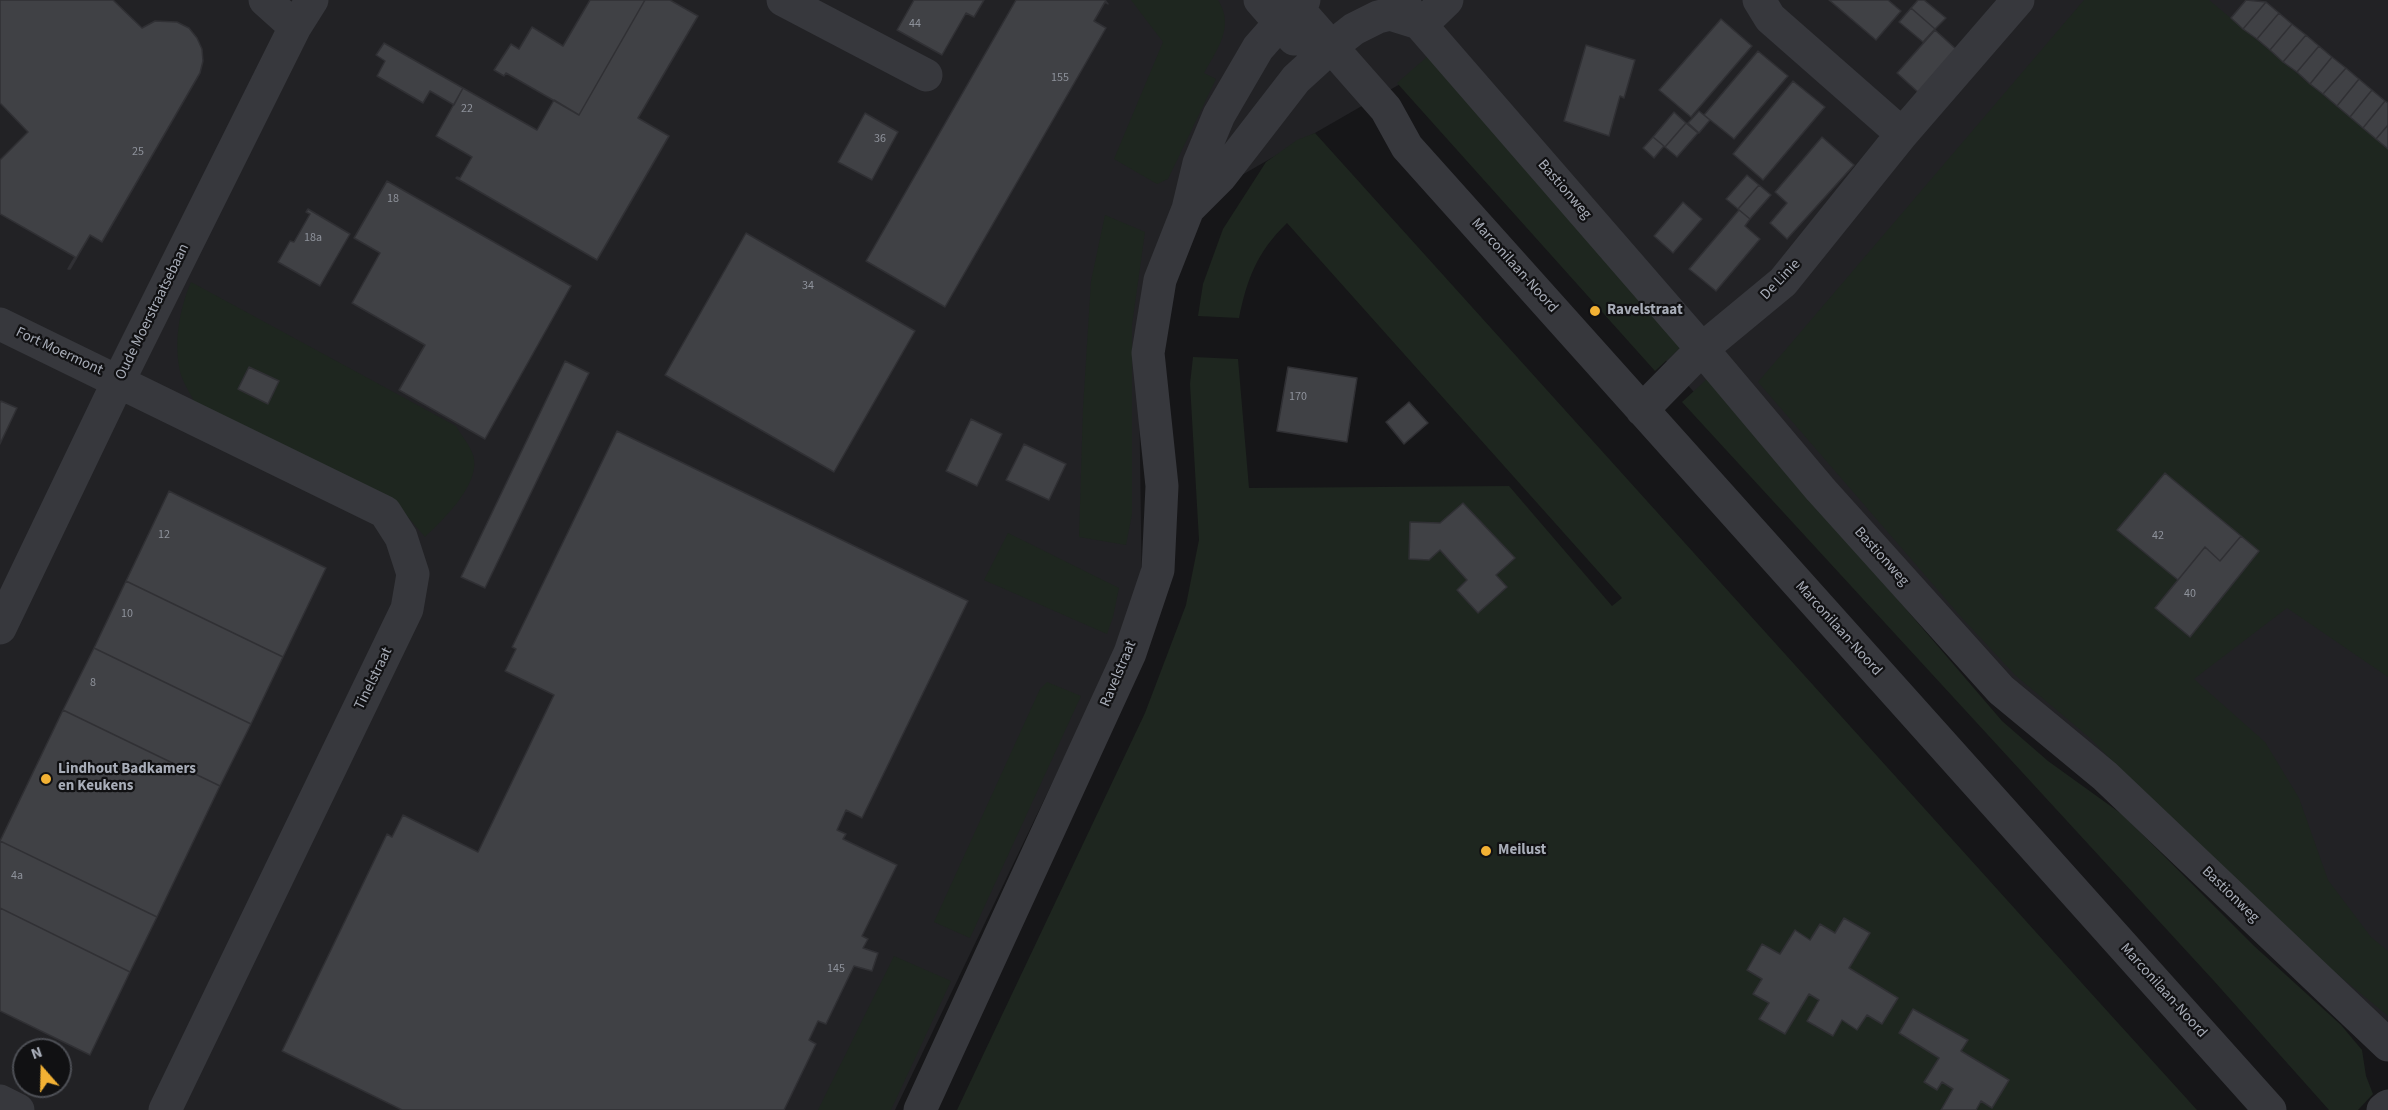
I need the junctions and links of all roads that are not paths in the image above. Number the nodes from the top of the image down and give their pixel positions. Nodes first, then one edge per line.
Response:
1 (266, 0) edge
2 (312, 0) edge
3 (783, 0) edge
4 (1399, 0) edge
5 (1447, 0) edge
6 (1759, 0) edge
7 (2018, 0) edge
8 (1286, 6) edge
9 (1422, 24) junction
10 (295, 27) junction
11 (1323, 54) junction
12 (926, 75) dead end
13 (1902, 134) junction
14 (1188, 209) junction
15 (0, 324) edge
16 (1702, 350) junction
17 (119, 380) junction
18 (1642, 410) junction
19 (0, 628) edge
20 (2388, 1045) edge
21 (0, 1101) edge
22 (2388, 1106) edge
23 (18, 1110) edge
24 (165, 1110) edge
25 (920, 1110) edge
26 (2270, 1110) edge
27 (2383, 1110) edge

1 - 10 street
2 - 10 street, Oude Moerstraatsebaan
3 - 12 street
4 - 9 street, Bastionweg
5 - 9 street
6 - 13 street
7 - 13 street, De Linie
8 - 11 street, Marconilaan-Noord
8 - 14 street, Ravelstraat
9 - 11 street
9 - 16 street, Bastionweg
10 - 17 street, Oude Moerstraatsebaan
11 - 14 street, Ravelstraat
11 - 18 street, Marconilaan-Noord
13 - 16 street, De Linie
14 - 25 street, Ravelstraat
15 - 17 street, Fort Moermont
16 - 18 street, De Linie
16 - 20 street, Bastionweg
17 - 19 street, Oude Moerstraatsebaan
17 - 24 street, Tinelstraat
18 - 26 street, Marconilaan-Noord
21 - 23 street
22 - 27 street

